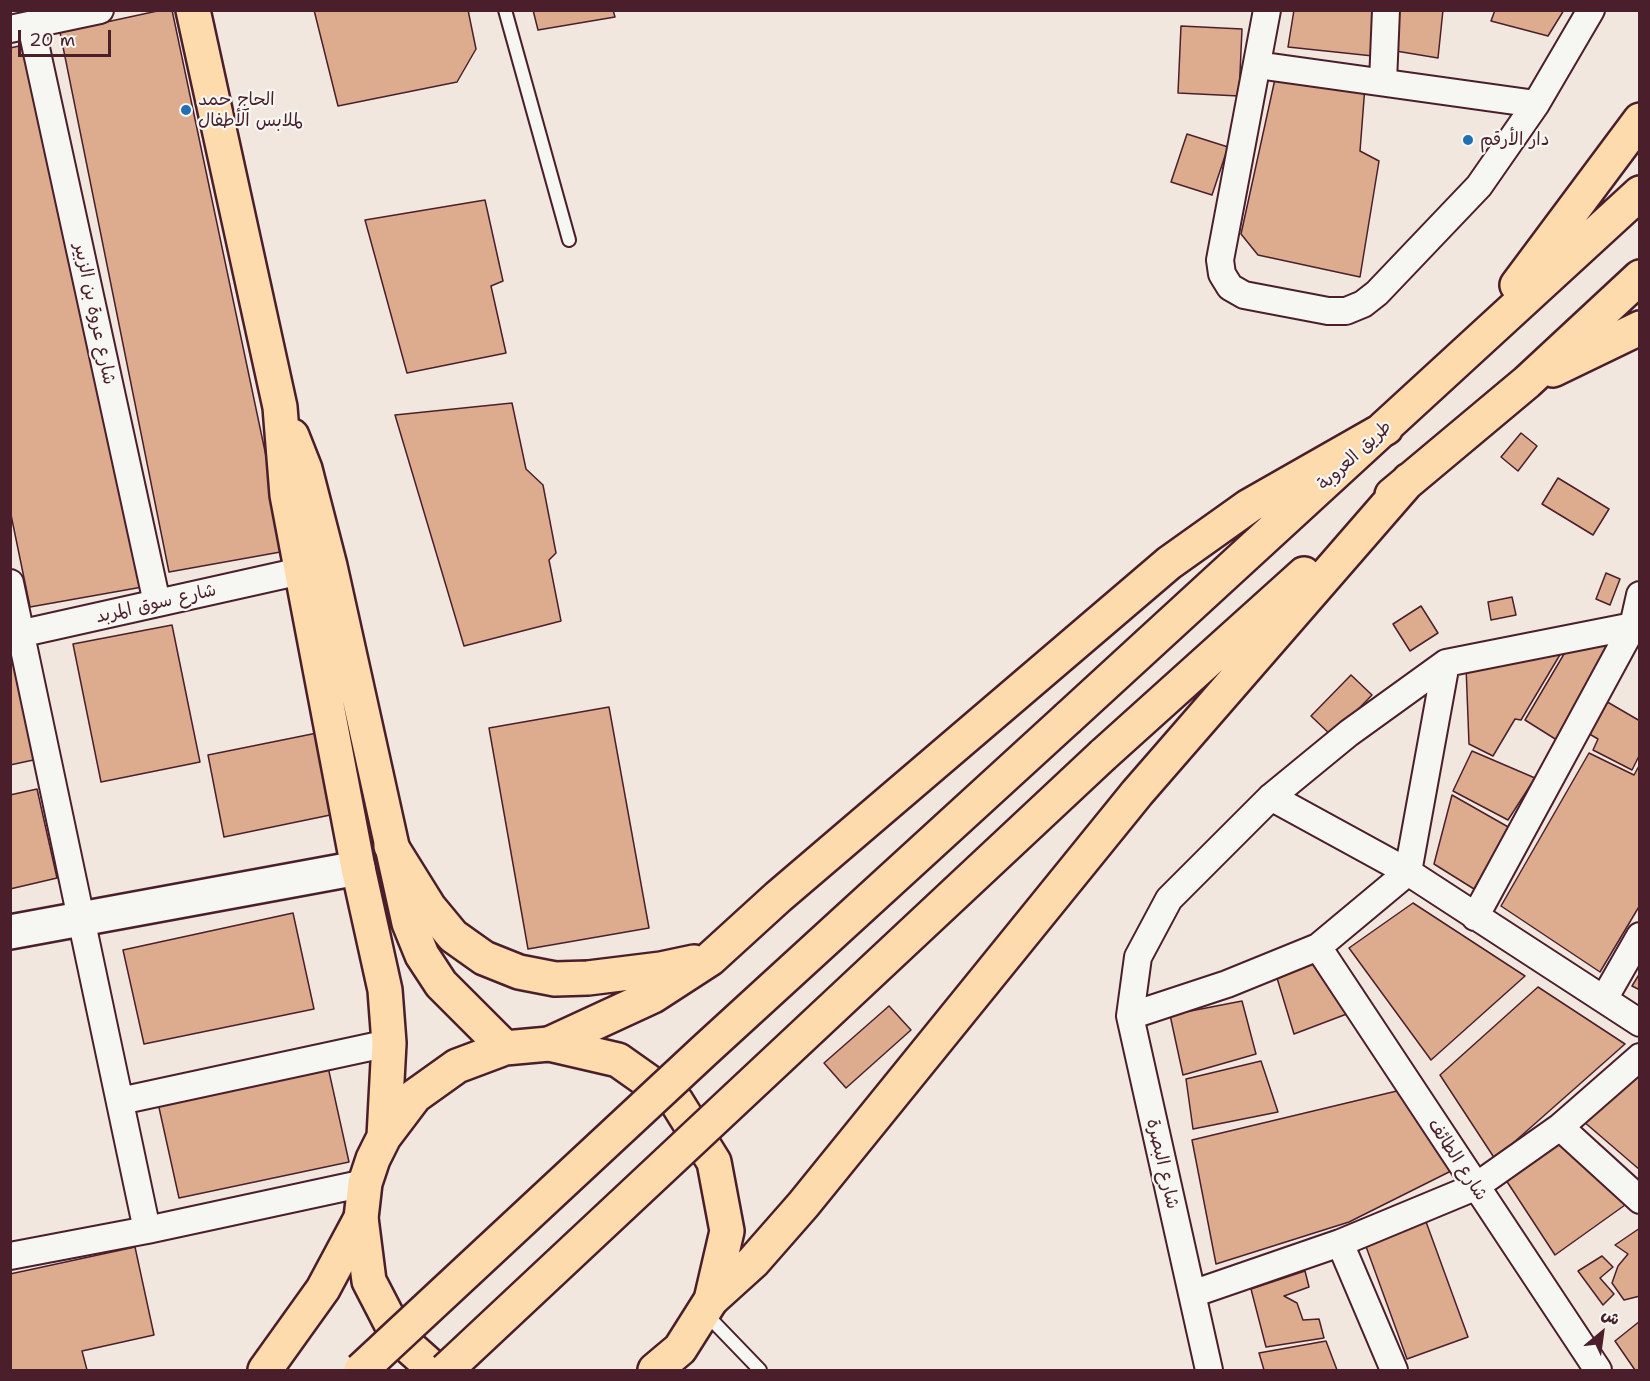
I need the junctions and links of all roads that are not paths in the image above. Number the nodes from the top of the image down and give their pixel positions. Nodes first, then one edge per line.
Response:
1 (100, 10) edge
2 (193, 10) edge
3 (505, 10) edge
4 (1267, 10) edge
5 (1386, 10) edge
6 (1590, 10) edge
7 (21, 27) edge
8 (1257, 65) junction
9 (1383, 82) junction
10 (1536, 104) junction
11 (1640, 120) edge
12 (1640, 192) edge
13 (569, 240) dead end
14 (1640, 277) edge
15 (1640, 328) edge
16 (1471, 346) junction
17 (1527, 382) junction
18 (280, 407) junction
19 (1386, 428) junction
20 (1409, 480) junction
21 (301, 571) junction
22 (10, 584) edge
23 (1640, 595) edge
24 (157, 603) junction
25 (1636, 628) edge
26 (16, 635) edge
27 (1446, 663) junction
28 (1271, 797) junction
29 (391, 846) junction
30 (358, 868) junction
31 (1408, 872) junction
32 (1475, 917) junction
33 (82, 918) junction
34 (10, 932) edge
35 (1640, 936) edge
36 (1318, 947) junction
37 (710, 959) junction
38 (1604, 999) junction
39 (1130, 1016) junction
40 (1640, 1023) edge
41 (389, 1042) junction
42 (549, 1044) junction
43 (505, 1048) junction
44 (1640, 1057) edge
45 (120, 1101) junction
46 (1560, 1127) junction
47 (384, 1137) junction
48 (365, 1183) junction
49 (1474, 1187) junction
50 (1640, 1200) edge
51 (361, 1218) junction
52 (147, 1230) junction
53 (1340, 1243) junction
54 (10, 1256) edge
55 (1192, 1294) junction
56 (708, 1307) junction
57 (265, 1371) edge
58 (361, 1371) edge
59 (435, 1371) edge
60 (446, 1371) edge
61 (655, 1371) edge
62 (760, 1371) edge
63 (1209, 1371) edge
64 (1394, 1371) edge
65 (1598, 1371) edge

1 - 7 street
2 - 18 main road
3 - 13 lane
4 - 8 street
5 - 9 street
6 - 10 street
7 - 24 street, شارع عروة بن الزبير
8 - 9 street
8 - 10 street
9 - 10 street
11 - 16 main road
12 - 16 main road, طريق العروبة
14 - 17 main road
15 - 17 main road
16 - 19 main road, طريق العروبة
17 - 20 main road
18 - 21 main road
18 - 29 main road
19 - 37 main road
19 - 58 main road, طريق العروبة, bridge
20 - 56 main road
20 - 60 main road, bridge
21 - 24 street, شارع سوق المربد
21 - 30 main road
22 - 26 street
23 - 25 street
24 - 26 street, شارع سوق المربد
25 - 27 street
25 - 32 street
26 - 33 street
27 - 28 street
27 - 31 street
28 - 31 street
28 - 39 street, شارع البصرة
29 - 37 main road
29 - 43 main road
30 - 33 street
30 - 41 main road
31 - 32 street
31 - 36 street
32 - 38 street
33 - 34 street
33 - 45 street
35 - 38 street
36 - 39 street
36 - 49 street, شارع الطائف
37 - 42 main road
38 - 40 street
39 - 55 street, شارع البصرة
41 - 45 street
41 - 47 main road
42 - 43 main road
42 - 56 main road
43 - 47 main road
44 - 46 street
45 - 52 street
46 - 49 street
46 - 50 street
47 - 48 main road
48 - 51 main road
48 - 52 street
49 - 53 street
49 - 65 street, شارع الطائف
51 - 57 main road
51 - 59 main road
52 - 54 street
53 - 55 street
53 - 64 street
55 - 63 street, شارع البصرة
56 - 61 main road
56 - 62 lane

